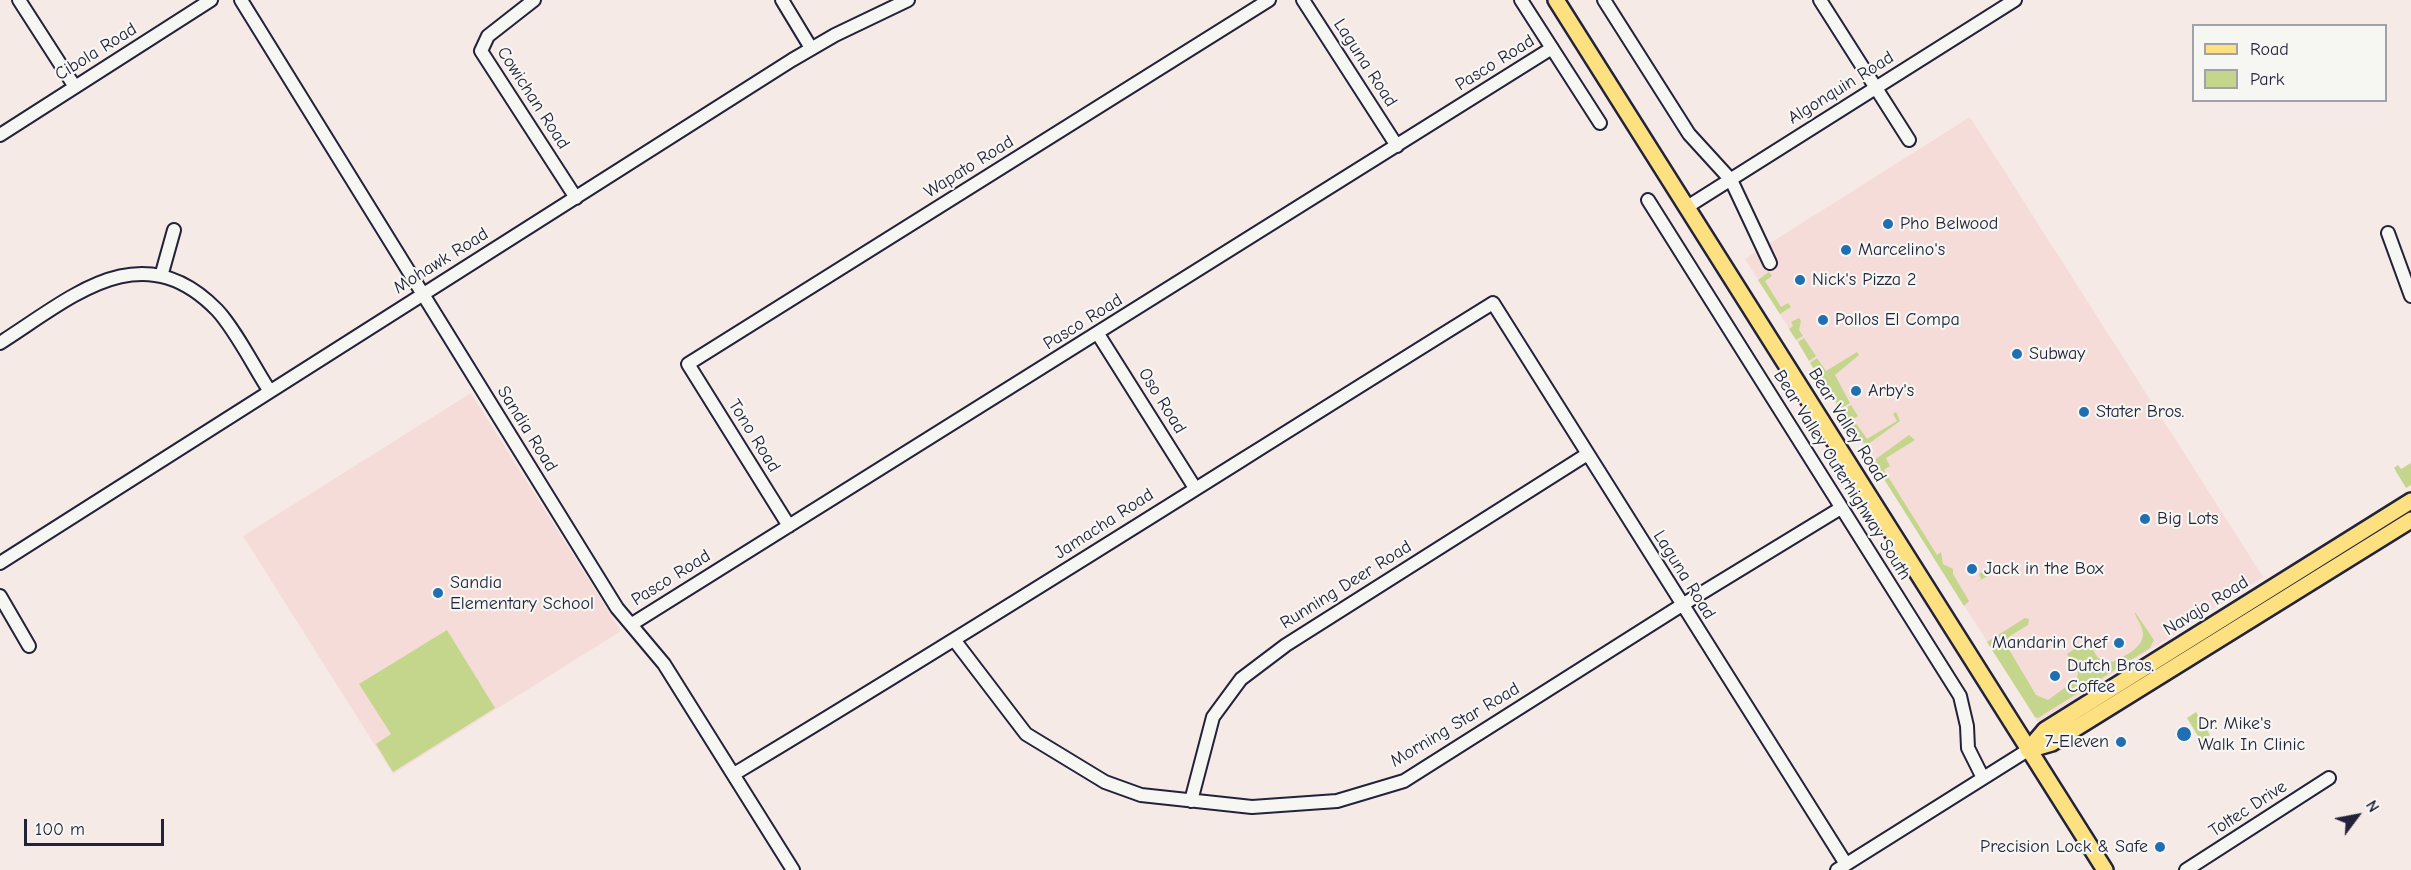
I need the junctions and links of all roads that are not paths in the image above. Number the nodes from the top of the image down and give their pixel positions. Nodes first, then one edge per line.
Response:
1 (19, 0) edge
2 (211, 0) edge
3 (241, 0) edge
4 (534, 0) edge
5 (782, 0) edge
6 (908, 0) edge
7 (1269, 0) edge
8 (1303, 0) edge
9 (1521, 0) edge
10 (1556, 0) edge
11 (1604, 0) edge
12 (1820, 0) edge
13 (2015, 0) edge
14 (811, 48) junction
15 (1552, 48) junction
16 (75, 87) junction
17 (1876, 87) junction
18 (1600, 123) dead end
19 (0, 135) edge
20 (1909, 140) dead end
21 (1397, 146) junction
22 (1731, 180) junction
23 (576, 198) junction
24 (1648, 200) dead end
25 (1687, 207) junction
26 (174, 230) dead end
27 (2388, 233) dead end
28 (1770, 263) dead end
29 (162, 273) junction
30 (424, 294) junction
31 (2411, 296) edge
32 (1493, 303) joint
33 (1098, 334) junction
34 (0, 343) edge
35 (688, 364) joint
36 (269, 390) junction
37 (1586, 454) junction
38 (1195, 488) junction
39 (2411, 501) edge
40 (1841, 508) junction
41 (2411, 520) edge
42 (789, 526) junction
43 (0, 563) edge
44 (0, 596) edge
45 (1682, 604) junction
46 (632, 624) junction
47 (956, 641) junction
48 (29, 646) dead end
49 (2028, 750) junction
50 (734, 774) junction
51 (1983, 778) junction
52 (2329, 778) dead end
53 (1191, 801) junction
54 (1842, 867) edge
55 (793, 870) edge
56 (2105, 870) edge
57 (2186, 870) edge

1 - 16 street
2 - 16 street, Cibola Road
3 - 30 street, Sandia Road
4 - 23 street, Cowichan Road
5 - 14 street
6 - 14 street, Mohawk Road
7 - 35 street, Wapato Road
8 - 21 street, Laguna Road
9 - 15 street
10 - 25 main road, Bear Valley Road
11 - 22 street
12 - 17 street
13 - 17 street, Algonquin Road
14 - 23 street, Mohawk Road
15 - 18 street
15 - 21 street, Pasco Road
16 - 19 street, Cibola Road
17 - 20 street
17 - 22 street, Algonquin Road
21 - 33 street, Pasco Road
22 - 25 street, Algonquin Road
22 - 28 street
23 - 30 street, Mohawk Road
24 - 40 street, Bear Valley Outerhighway South
25 - 49 main road, Bear Valley Road
26 - 29 street
27 - 31 street
29 - 34 street
29 - 36 street
30 - 36 street, Mohawk Road
30 - 46 street, Sandia Road
32 - 37 street, Laguna Road
32 - 38 street, Jamacha Road
33 - 38 street, Oso Road
33 - 42 street, Pasco Road
35 - 42 street, Tono Road
36 - 43 street, Mohawk Road
37 - 45 street, Laguna Road
37 - 53 street, Running Deer Road
38 - 47 street, Jamacha Road
39 - 49 main road, Navajo Road
40 - 45 street, Morning Star Road
40 - 51 street, Bear Valley Outerhighway South
41 - 49 main road, Navajo Road
42 - 46 street, Pasco Road
44 - 48 street
45 - 53 street, Morning Star Road
45 - 54 street, Laguna Road
46 - 50 street, Sandia Road
47 - 50 street, Jamacha Road
47 - 53 street, Morning Star Road
49 - 51 street, Navajo Road
49 - 56 main road, Bear Valley Road
50 - 55 street, Sandia Road
51 - 54 street, Navajo Road
52 - 57 street, Toltec Drive

